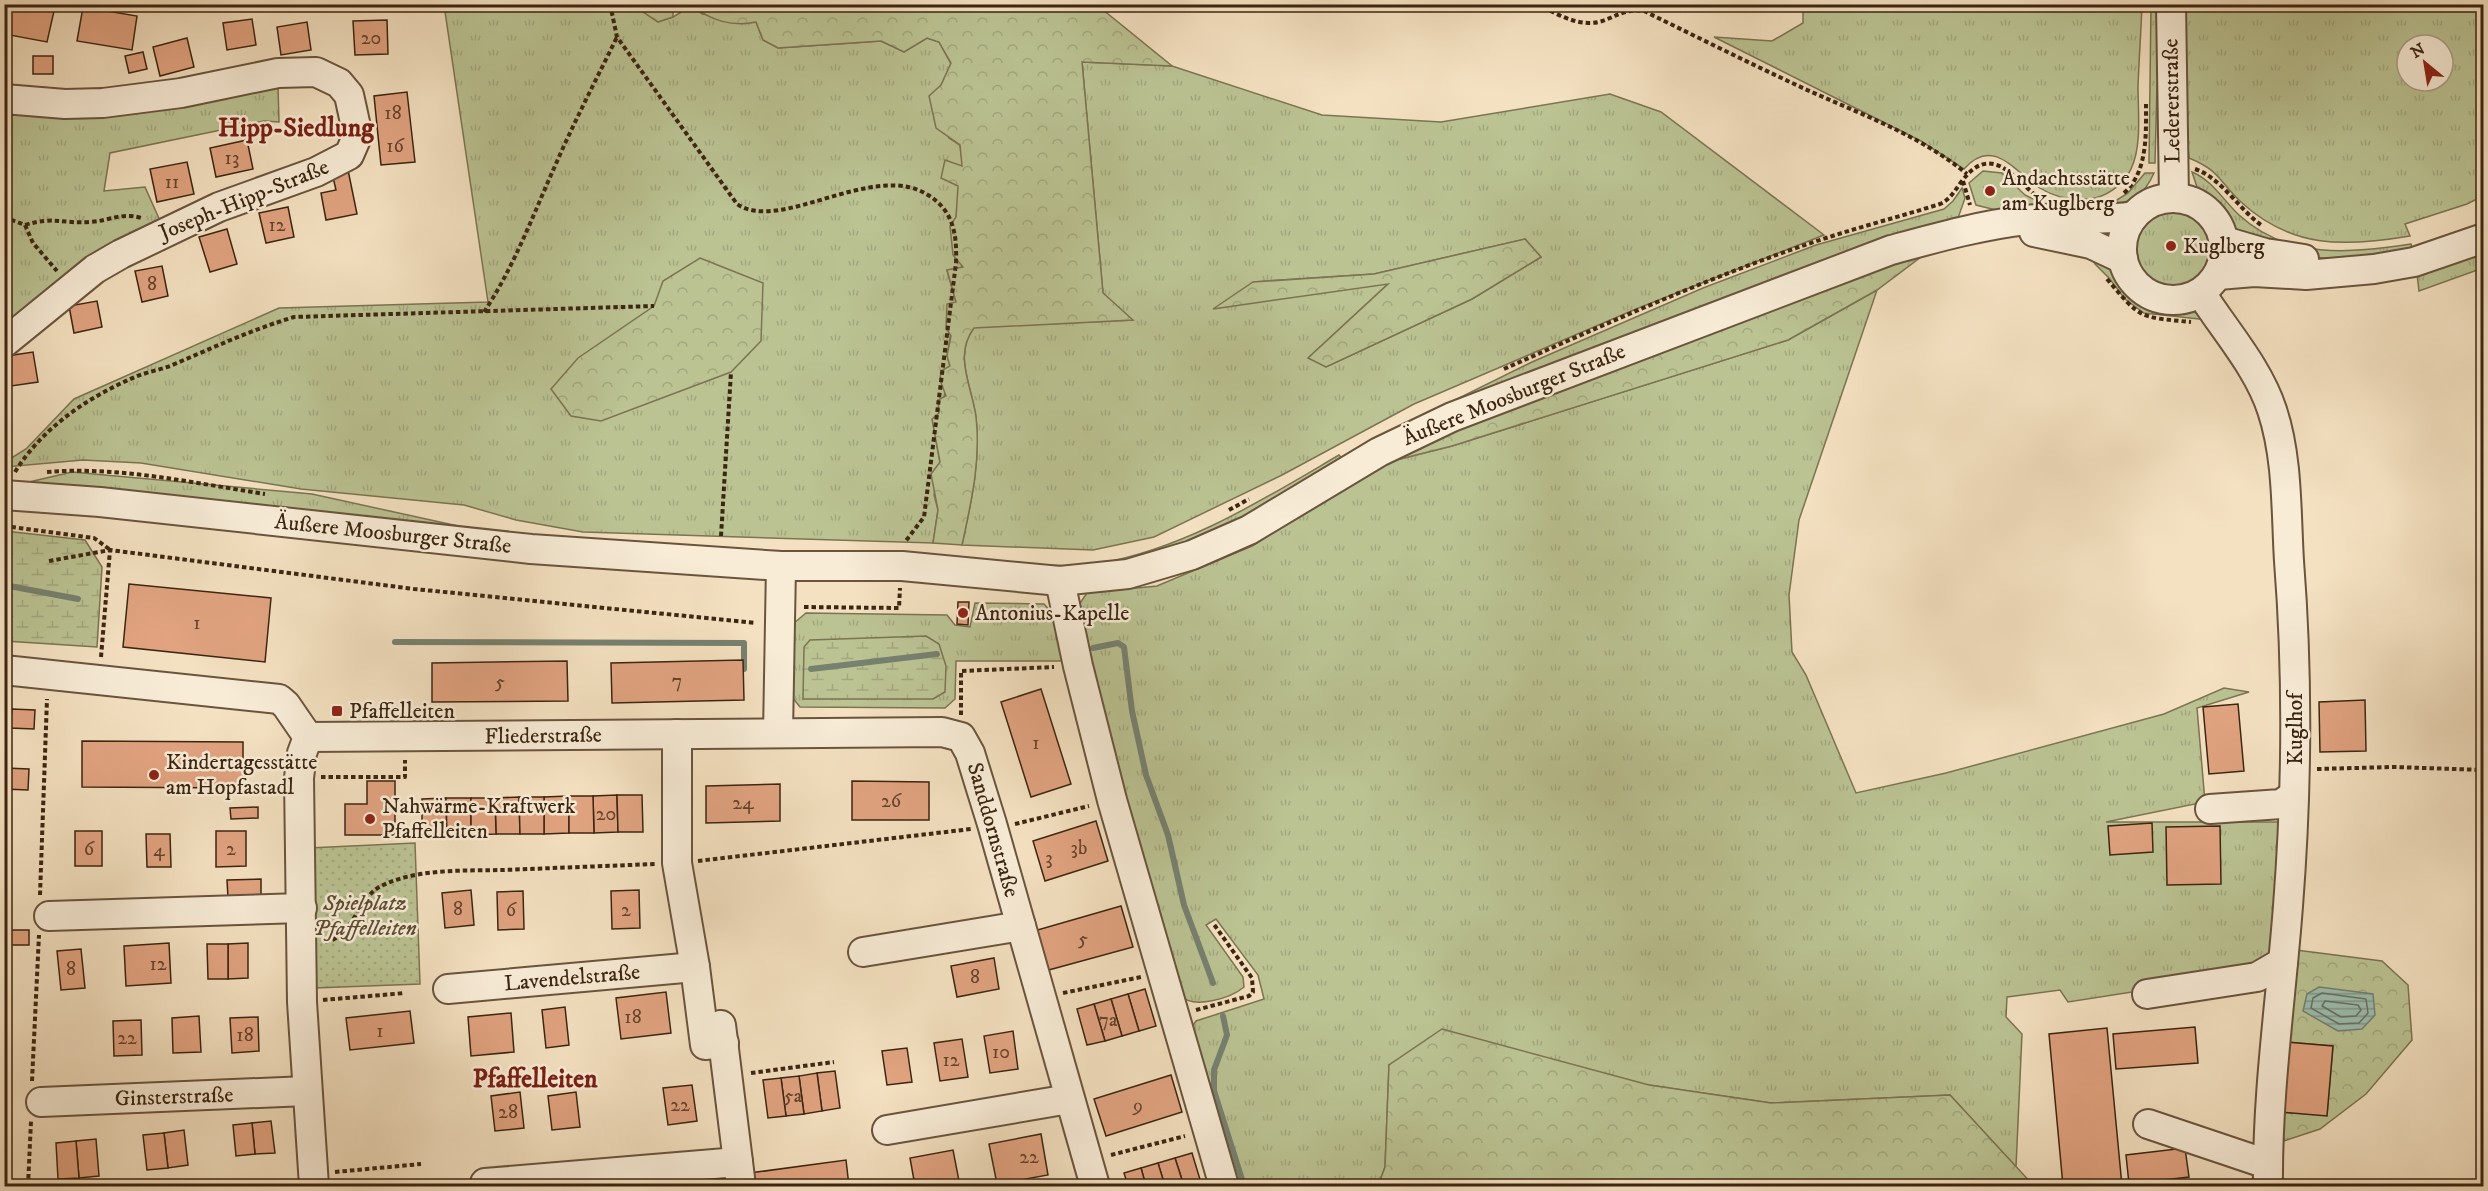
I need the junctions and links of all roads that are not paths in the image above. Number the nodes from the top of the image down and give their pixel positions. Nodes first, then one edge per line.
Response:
1 (2171, 4) edge
2 (4, 99) edge
3 (2174, 198) junction
4 (2126, 206) junction
5 (1982, 219) junction
6 (2484, 238) edge
7 (2224, 241) junction
8 (2123, 259) junction
9 (2340, 270) junction
10 (2209, 284) junction
11 (4, 343) edge
12 (9, 484) edge
13 (781, 566) junction
14 (1054, 581) junction
15 (4, 670) edge
16 (778, 733) junction
17 (676, 734) junction
18 (308, 737) junction
19 (961, 737) joint
20 (2295, 782) junction
21 (2210, 809) dead end
22 (302, 908) junction
23 (49, 916) dead end
24 (1021, 926) junction
25 (863, 952) dead end
26 (2283, 962) junction
27 (696, 977) junction
28 (448, 989) dead end
29 (2147, 994) dead end
30 (307, 1091) junction
31 (1069, 1099) junction
32 (40, 1102) dead end
33 (2148, 1124) dead end
34 (887, 1130) dead end
35 (739, 1174) edge
36 (1091, 1174) edge
37 (2267, 1175) edge
38 (314, 1180) edge
39 (485, 1183) dead end
40 (1224, 1186) edge

1 - 3 street, Ledererstraße
2 - 11 street, Joseph-Hipp-Straße
3 - 4 street, Äußere Moosburger Straße
3 - 7 street
4 - 5 street, Äußere Moosburger Straße
4 - 8 street
5 - 8 street, Äußere Moosburger Straße
5 - 14 street, Äußere Moosburger Straße
6 - 9 street
7 - 9 street
7 - 10 street
8 - 10 street
9 - 10 street
10 - 20 street, Kuglhof
12 - 13 street, Äußere Moosburger Straße
13 - 14 street, Äußere Moosburger Straße
13 - 16 street
14 - 40 street
15 - 18 street
16 - 17 street, Fliederstraße
16 - 19 street, Fliederstraße
17 - 18 street, Fliederstraße
17 - 27 street
18 - 22 street
19 - 24 street, Sanddornstraße
20 - 21 street
20 - 26 street, Kuglhof
22 - 23 street
22 - 30 street
24 - 25 street, Sanddornstraße
24 - 31 street, Sanddornstraße
26 - 29 street
26 - 37 street, Kuglhof
27 - 28 street, Lavendelstraße
27 - 35 street, Lavendelstraße
30 - 32 street, Ginsterstraße
30 - 38 street
31 - 34 street
31 - 36 street, Sanddornstraße
33 - 37 street
35 - 39 street, Lavendelstraße

